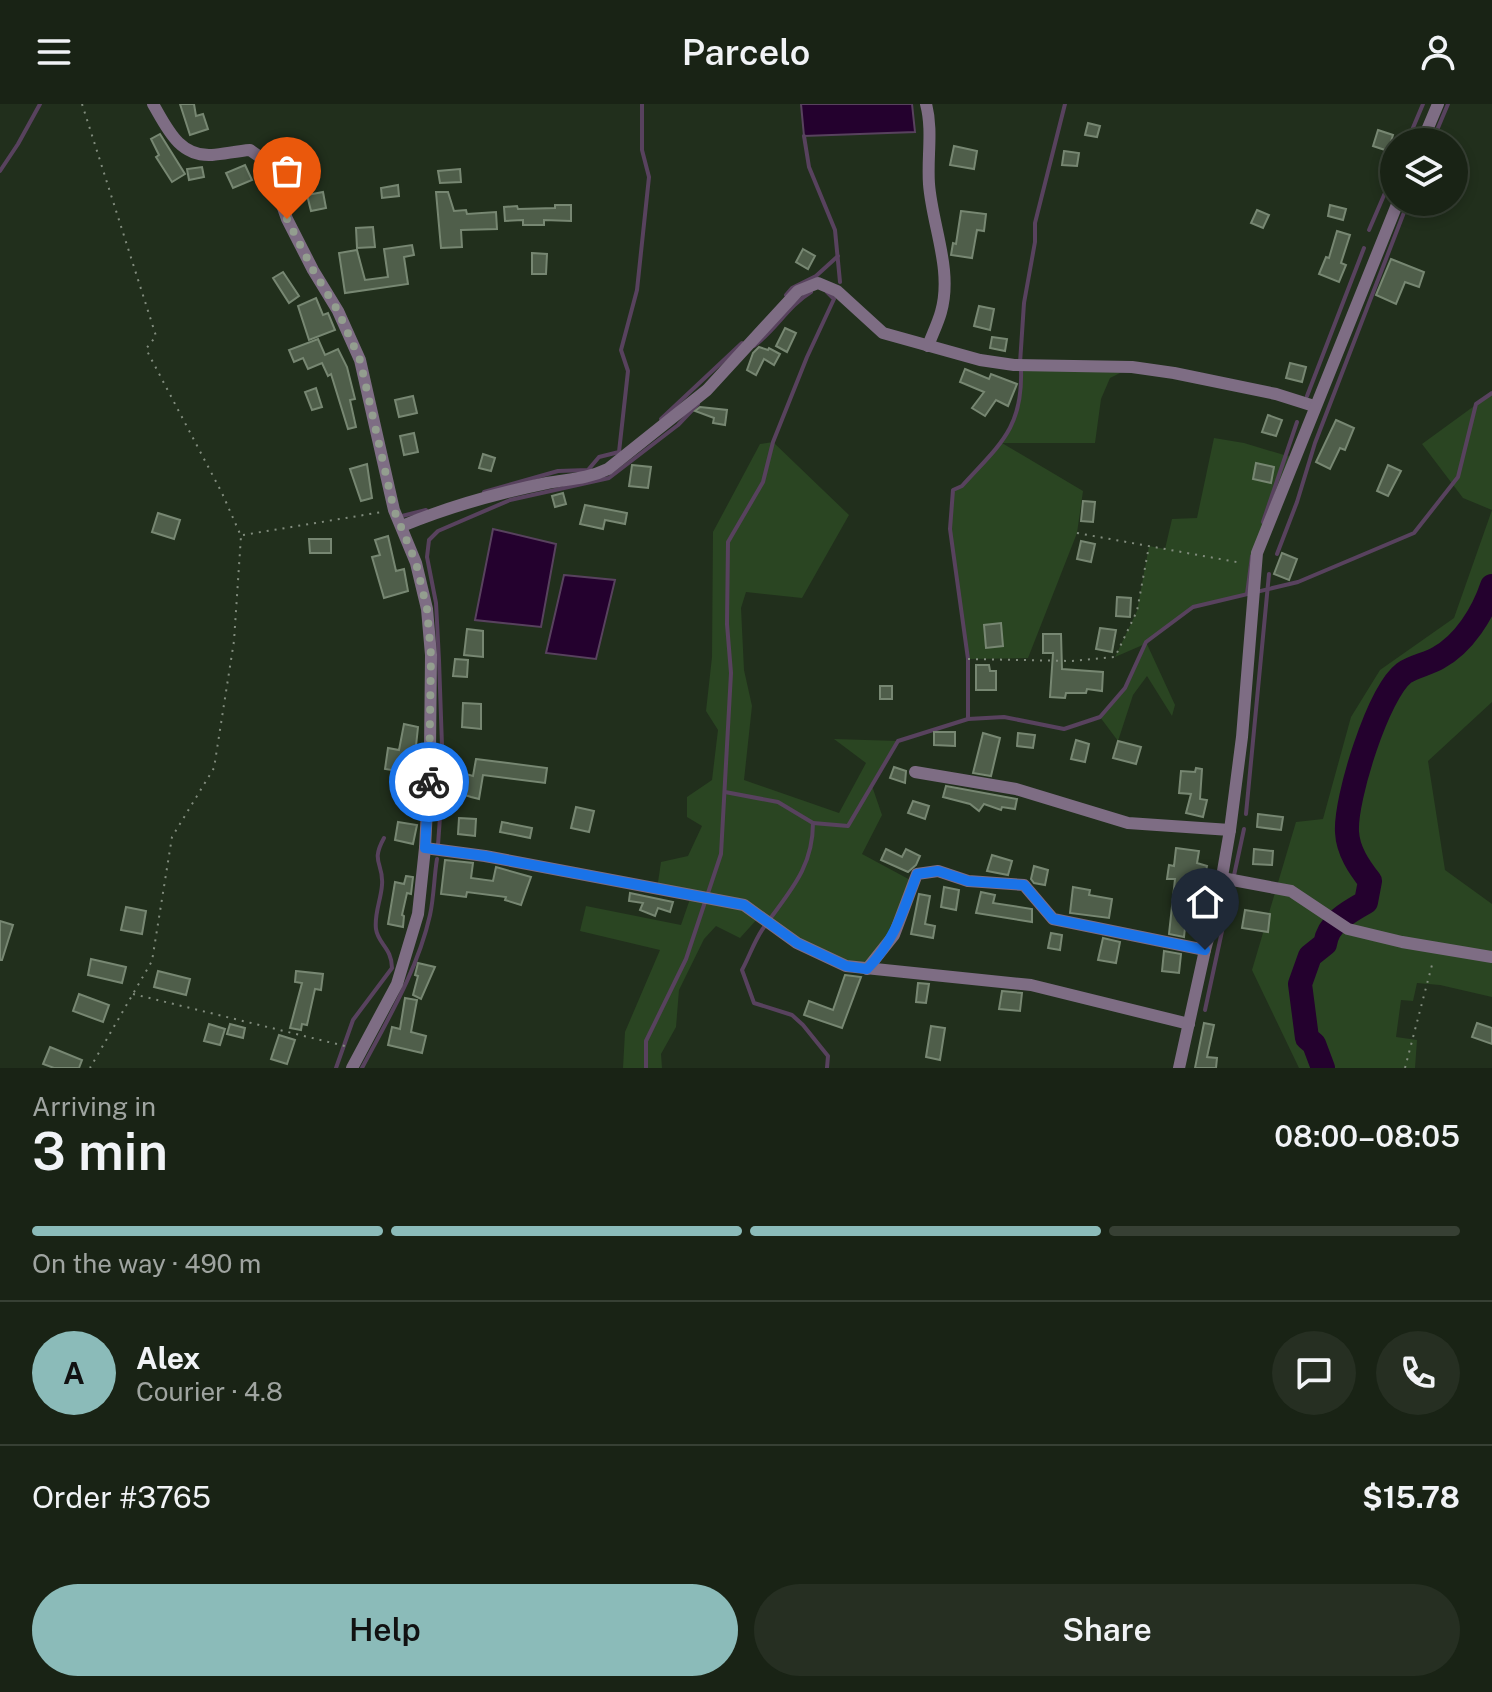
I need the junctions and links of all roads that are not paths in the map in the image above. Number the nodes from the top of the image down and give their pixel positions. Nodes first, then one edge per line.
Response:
1 (153, 104) edge
2 (926, 104) edge
3 (1438, 104) edge
4 (1428, 128) edge
5 (1392, 216) edge
6 (928, 346) junction
7 (1314, 406) junction
8 (402, 526) junction
9 (915, 772) dead end
10 (1230, 830) junction
11 (425, 848) junction
12 (1222, 878) junction
13 (1205, 950) junction
14 (1492, 957) edge
15 (867, 969) junction
16 (1189, 1024) junction
17 (352, 1068) edge
18 (1179, 1068) edge

1 - 8 street
2 - 6 street
3 - 4 street
5 - 7 street
6 - 7 street
6 - 8 street
7 - 10 street
8 - 11 street
9 - 10 street
10 - 12 street
11 - 15 street
11 - 17 street
12 - 13 street
12 - 14 street
13 - 15 street
13 - 16 street
15 - 16 street
16 - 18 street

